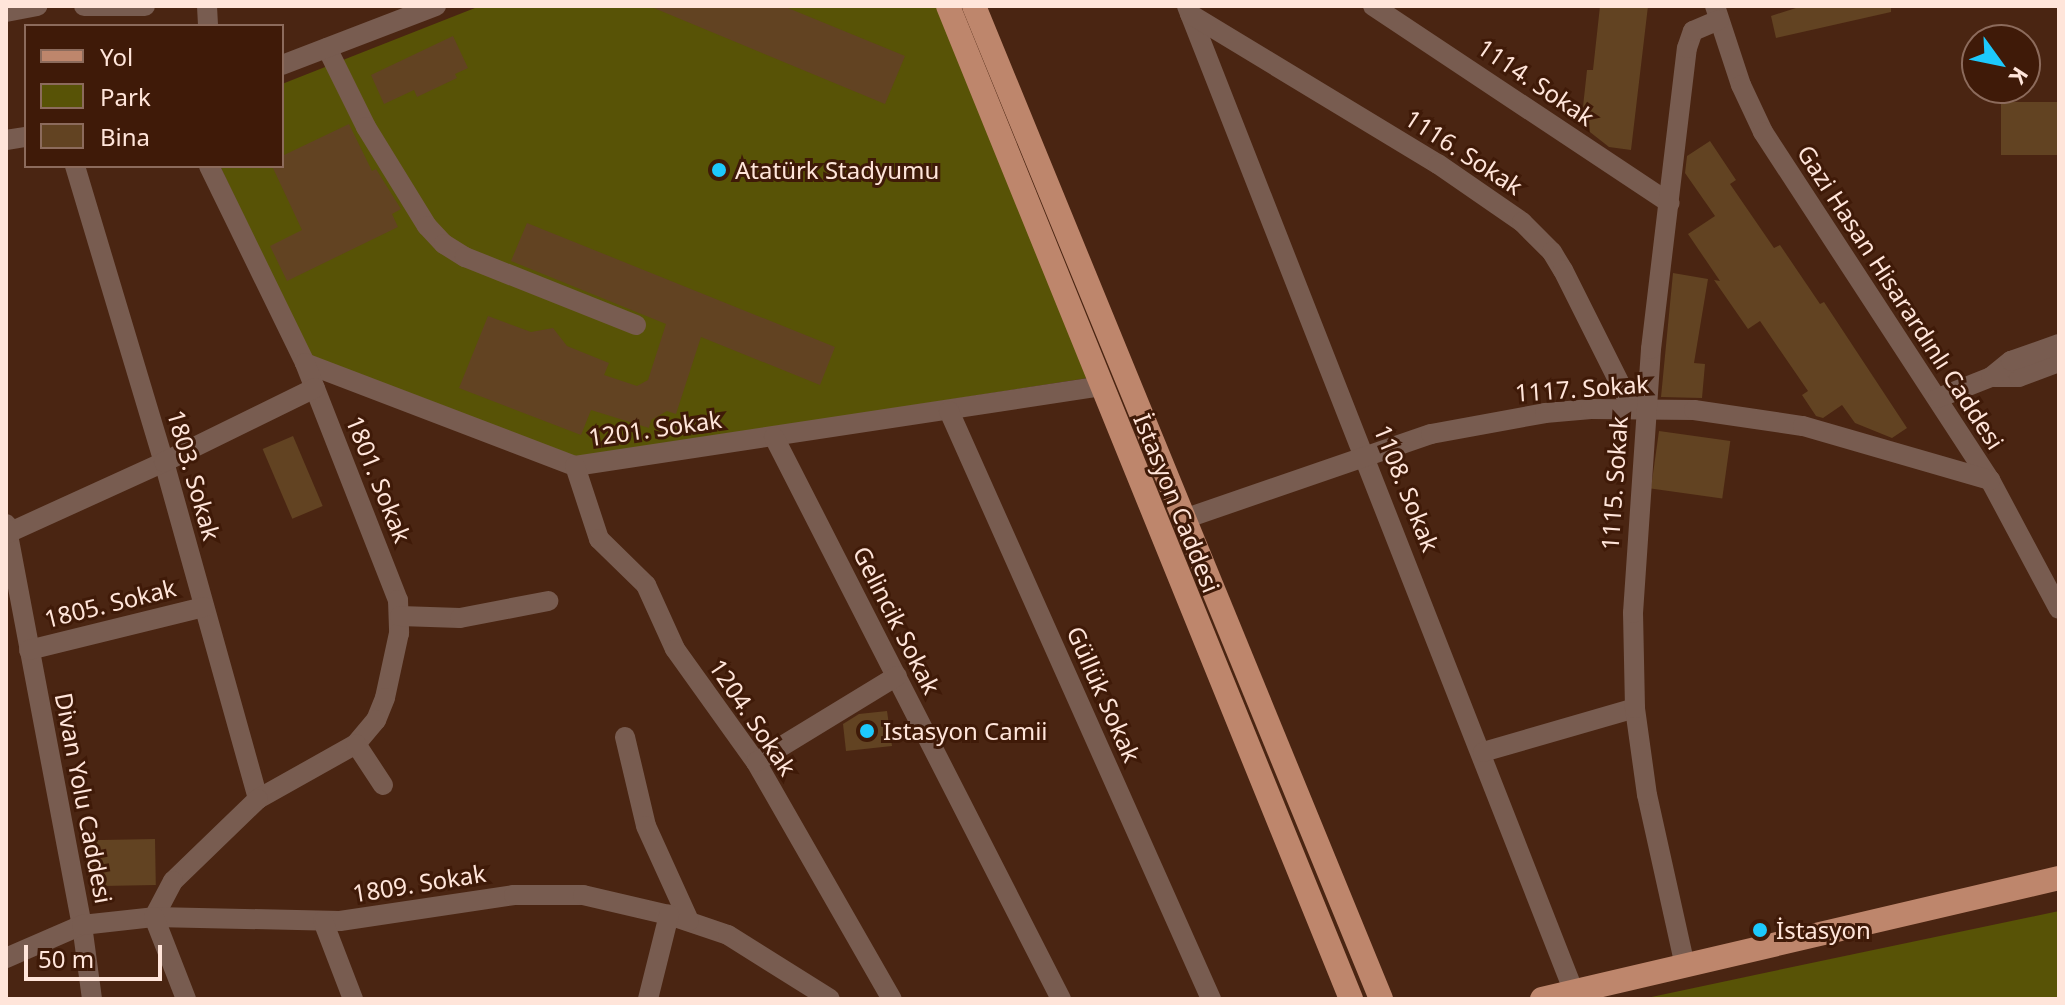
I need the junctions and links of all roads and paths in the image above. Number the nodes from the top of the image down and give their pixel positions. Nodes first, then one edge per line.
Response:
1 (37, 6) edge
2 (84, 6) edge
3 (948, 6) edge
4 (974, 6) edge
5 (1373, 6) edge
6 (423, 8) edge
7 (1189, 10) edge
8 (140, 11) edge
9 (6, 12) edge
10 (1717, 13) edge
11 (327, 48) junction
12 (284, 64) edge
13 (76, 168) edge
14 (210, 168) edge
15 (1669, 203) junction
16 (636, 325) dead end
17 (2059, 344) edge
18 (2059, 362) edge
19 (305, 363) junction
20 (1991, 377) junction
21 (1103, 386) junction
22 (315, 388) junction
23 (1938, 398) junction
24 (1639, 408) junction
25 (949, 411) junction
26 (774, 437) junction
27 (1366, 454) junction
28 (164, 462) junction
29 (575, 466) junction
30 (1990, 480) junction
31 (1184, 519) junction
32 (7, 530) edge
33 (2033, 561) junction
34 (2059, 580) edge
35 (548, 601) dead end
36 (204, 607) junction
37 (2059, 609) edge
38 (400, 616) junction
39 (29, 650) junction
40 (897, 676) junction
41 (1635, 708) junction
42 (625, 737) dead end
43 (356, 744) junction
44 (1483, 752) junction
45 (756, 762) junction
46 (383, 785) dead end
47 (258, 799) junction
48 (2059, 878) edge
49 (154, 917) junction
50 (679, 918) junction
51 (323, 921) junction
52 (82, 925) junction
53 (6, 958) edge
54 (1685, 966) junction
55 (1574, 992) junction
56 (92, 999) edge
57 (186, 999) edge
58 (353, 999) edge
59 (648, 999) edge
60 (830, 999) edge
61 (892, 999) edge
62 (1061, 999) edge
63 (1211, 999) edge
64 (1351, 999) edge
65 (1381, 999) edge
66 (1542, 999) edge

1 - 9 street
2 - 8 street
3 - 21 main road, İstasyon Caddesi
4 - 31 main road, İstasyon Caddesi
5 - 15 street, 1114. Sokak
6 - 11 street
7 - 24 street, 1116. Sokak
7 - 27 street, 1108. Sokak
10 - 15 street, 1115. Sokak
10 - 23 street, Gazi Hasan Hisarardınlı Caddesi
11 - 12 street
11 - 16 street
13 - 28 street, 1803. Sokak
14 - 19 street
15 - 24 street, 1115. Sokak
17 - 20 street
18 - 20 street
19 - 22 street, 1801. Sokak
19 - 29 street, 1201. Sokak
20 - 23 street
21 - 25 street, 1201. Sokak
21 - 64 main road, İstasyon Caddesi
22 - 28 street
22 - 38 street, 1801. Sokak
23 - 30 street, Gazi Hasan Hisarardınlı Caddesi
24 - 27 street, 1117. Sokak
24 - 30 street, 1117. Sokak
24 - 41 street, 1115. Sokak
25 - 26 street, 1201. Sokak
25 - 63 street, Güllük Sokak
26 - 29 street, 1201. Sokak
26 - 40 street, Gelincik Sokak
27 - 31 street, 1117. Sokak
27 - 44 street, 1108. Sokak
28 - 32 street
28 - 36 street, 1803. Sokak
29 - 45 street, 1204. Sokak
30 - 33 street, Gazi Hasan Hisarardınlı Caddesi
31 - 65 main road, İstasyon Caddesi
32 - 39 street, Divan Yolu Caddesi
33 - 34 street
33 - 37 street, Gazi Hasan Hisarardınlı Caddesi
35 - 38 street
36 - 39 street, 1805. Sokak
36 - 47 street, 1803. Sokak
38 - 43 street
39 - 52 street, Divan Yolu Caddesi
40 - 45 street
40 - 62 street, Gelincik Sokak
41 - 44 street
41 - 54 street, 1115. Sokak
42 - 50 street
43 - 46 street
43 - 47 street
44 - 55 street, 1108. Sokak
45 - 61 street, 1204. Sokak
47 - 49 street
48 - 54 main road
49 - 51 street, 1809. Sokak
49 - 52 street, Divan Yolu Caddesi
49 - 57 street
50 - 51 street, 1809. Sokak
50 - 59 street
50 - 60 street, 1809. Sokak
51 - 58 street
52 - 53 street
52 - 56 street
54 - 55 main road
55 - 66 main road

